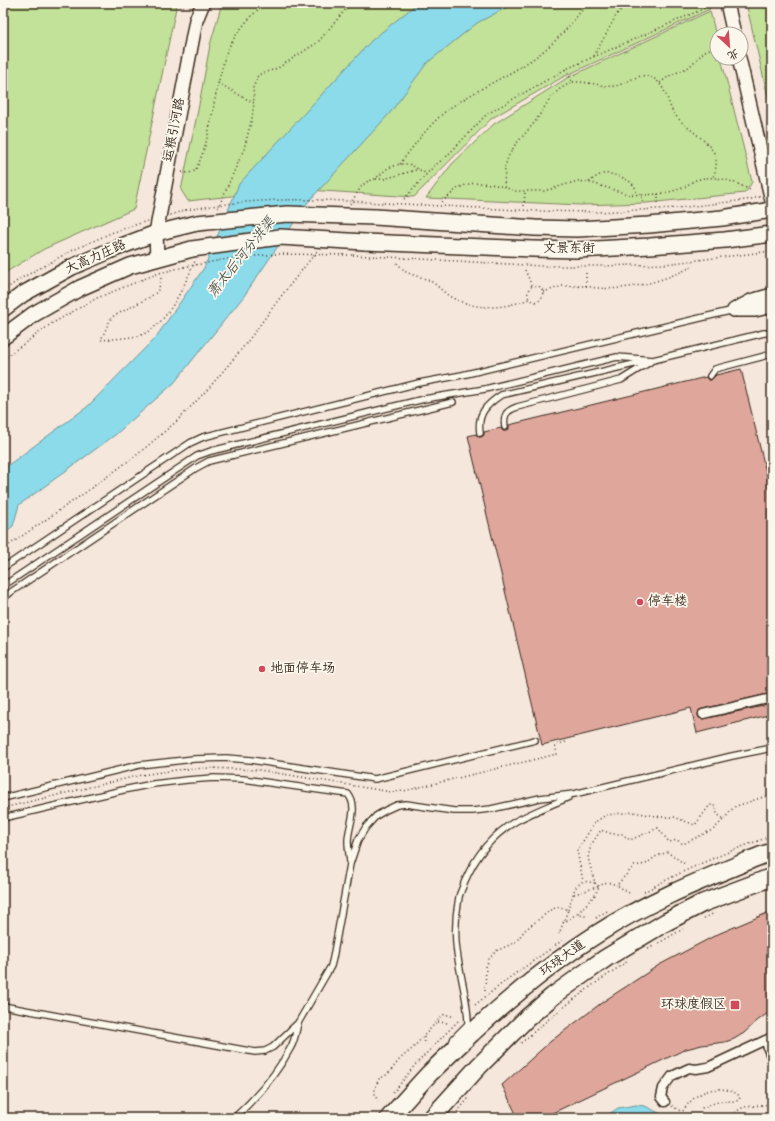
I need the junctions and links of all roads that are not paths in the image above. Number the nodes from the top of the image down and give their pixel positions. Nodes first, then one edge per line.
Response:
1 (203, 3) edge
2 (727, 3) edge
3 (732, 26) edge
4 (741, 66) edge
5 (772, 200) edge
6 (772, 210) edge
7 (197, 223) joint
8 (156, 233) junction
9 (772, 234) edge
10 (192, 249) joint
11 (157, 258) junction
12 (772, 296) edge
13 (772, 306) edge
14 (3, 309) edge
15 (734, 310) junction
16 (772, 333) edge
17 (3, 337) edge
18 (772, 354) edge
19 (653, 360) junction
20 (710, 376) dead end
21 (454, 402) dead end
22 (504, 427) dead end
23 (480, 433) dead end
24 (3, 568) edge
25 (3, 587) edge
26 (3, 599) edge
27 (772, 698) edge
28 (703, 714) dead end
29 (535, 740) dead end
30 (772, 748) edge
31 (574, 794) junction
32 (3, 798) edge
33 (3, 818) edge
34 (772, 852) edge
35 (350, 864) junction
36 (772, 877) edge
37 (3, 1006) edge
38 (298, 1023) junction
39 (769, 1039) edge
40 (447, 1056) junction
41 (772, 1058) edge
42 (665, 1102) road end
43 (234, 1118) edge
44 (389, 1118) edge
45 (432, 1118) edge

1 - 8 street, 运粮引河路
2 - 3 street
4 - 5 street
6 - 7 main road, 文景东街, bridge
7 - 8 main road, 大高力庄路
8 - 11 street, 运粮引河路
8 - 14 main road, 大高力庄路
9 - 10 main road, 文景东街, bridge
10 - 11 main road, 大高力庄路
11 - 17 main road, 大高力庄路
12 - 15 street
13 - 15 street
15 - 24 lane
16 - 19 lane
18 - 20 lane
19 - 22 lane
19 - 23 lane
19 - 25 lane
21 - 26 lane
27 - 28 street
29 - 32 lane
30 - 31 lane
31 - 35 lane
31 - 40 lane
33 - 35 lane
34 - 40 main road, 环球大道
35 - 38 lane
36 - 45 main road, 环球大道
37 - 38 lane
38 - 43 lane
39 - 41 street
39 - 42 street
40 - 44 main road, 环球大道

